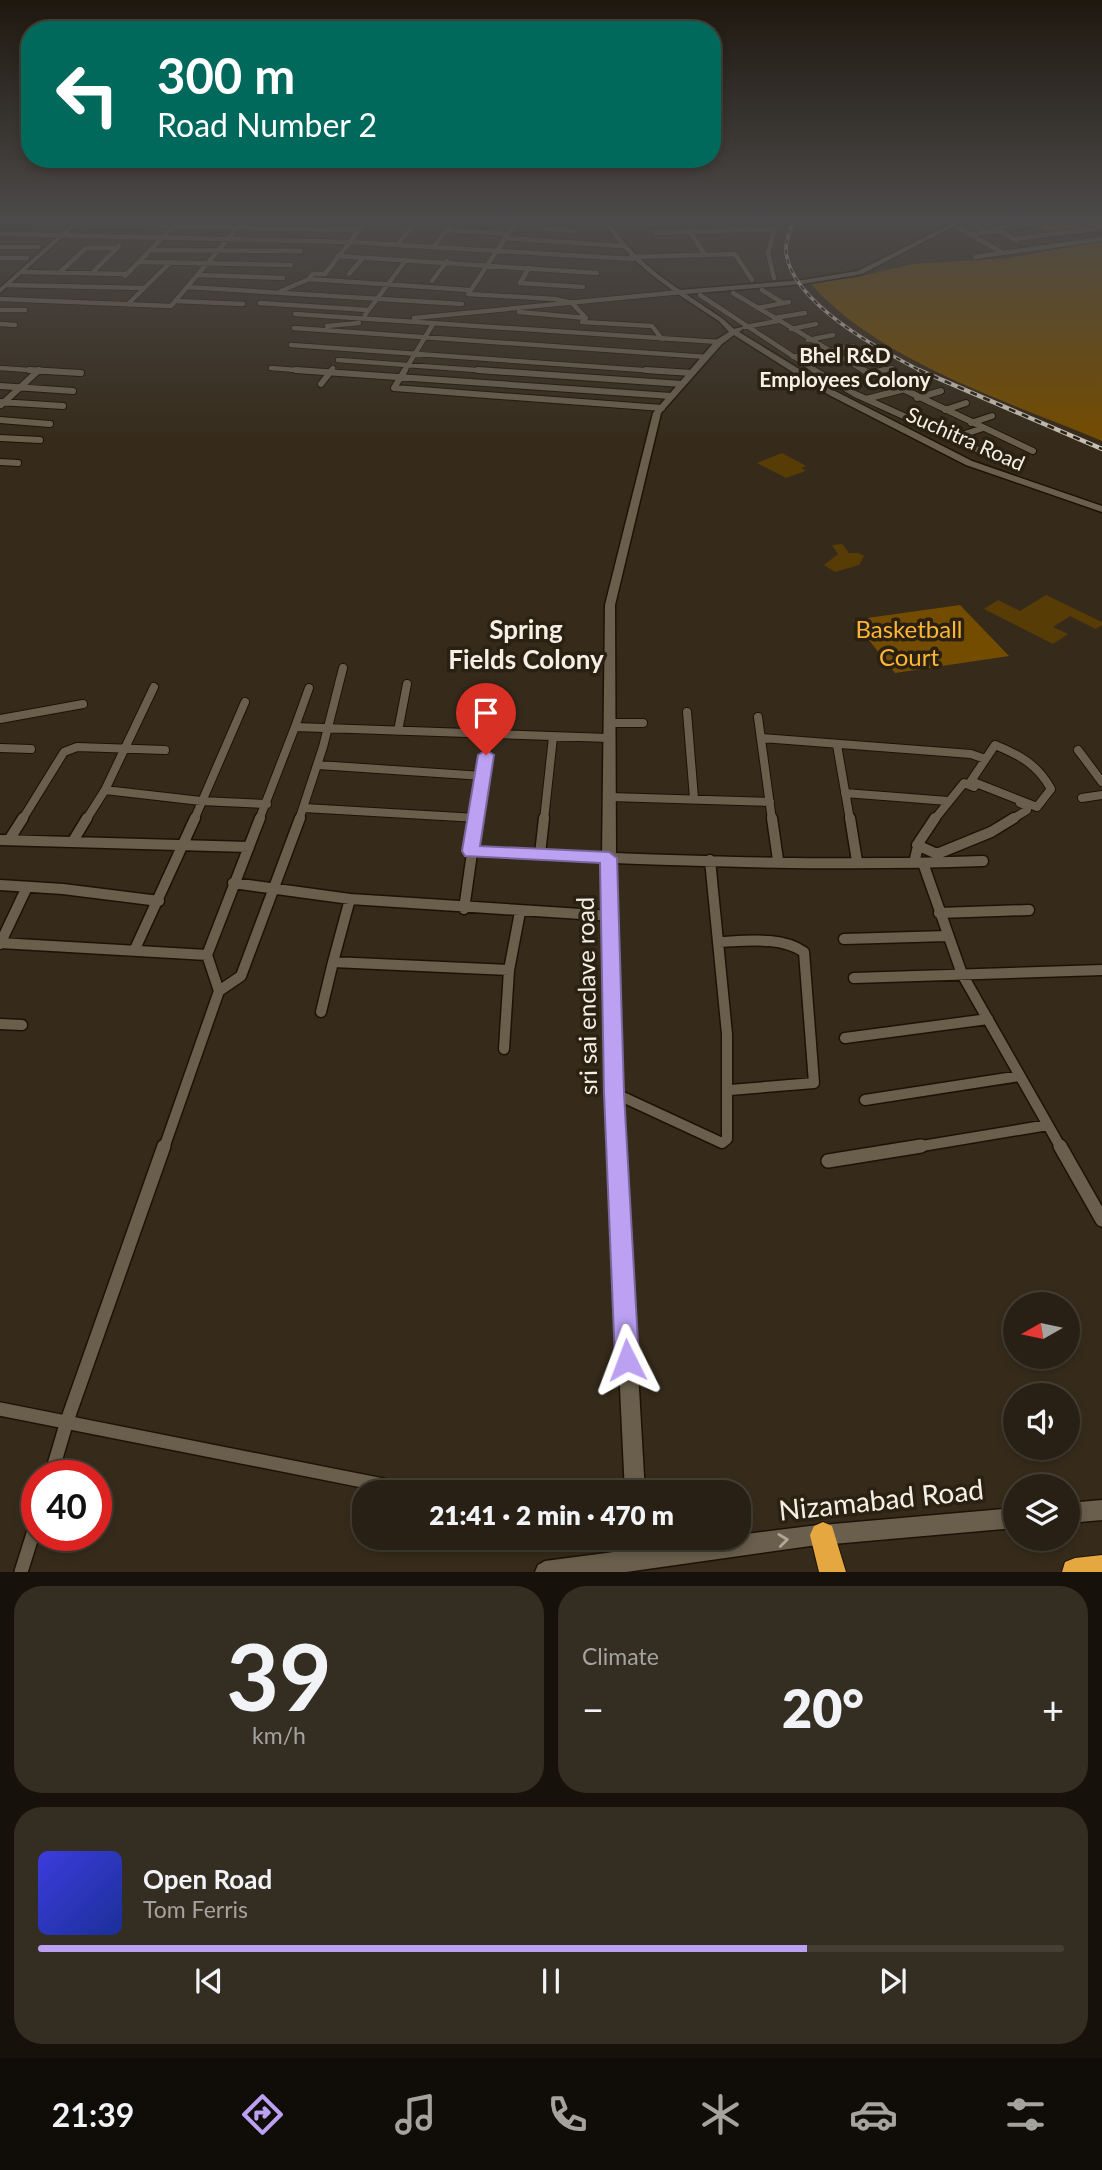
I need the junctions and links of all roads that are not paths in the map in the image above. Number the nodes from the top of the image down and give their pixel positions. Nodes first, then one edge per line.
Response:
1 (139, 293) edge
2 (182, 293) edge
3 (322, 293) edge
4 (380, 293) edge
5 (468, 293) edge
6 (486, 293) edge
7 (668, 293) edge
8 (683, 293) edge
9 (733, 293) dead end
10 (768, 293) edge
11 (700, 295) dead end
12 (377, 298) junction
13 (0, 299) edge
14 (176, 301) junction
15 (129, 303) junction
16 (260, 303) dead end
17 (572, 303) junction
18 (243, 304) dead end
19 (462, 304) junction
20 (758, 308) junction
21 (0, 310) edge
22 (25, 310) dead end
23 (368, 310) junction
24 (496, 310) junction
25 (805, 313) dead end
26 (295, 314) dead end
27 (453, 314) junction
28 (586, 318) junction
29 (362, 319) junction
30 (776, 319) junction
31 (385, 320) junction
32 (0, 324) edge
33 (15, 324) dead end
34 (433, 324) junction
35 (816, 324) dead end
36 (294, 328) dead end
37 (305, 329) junction
38 (740, 329) junction
39 (791, 329) junction
40 (553, 331) junction
41 (833, 335) dead end
42 (423, 338) junction
43 (662, 339) junction
44 (808, 340) junction
45 (719, 342) junction
46 (291, 345) dead end
47 (548, 346) junction
48 (853, 346) dead end
49 (345, 348) junction
50 (827, 351) junction
51 (414, 353) junction
52 (707, 357) junction
53 (793, 357) junction
54 (869, 357) dead end
55 (338, 360) junction
56 (541, 362) junction
57 (847, 362) junction
58 (408, 365) junction
59 (0, 368) edge
60 (271, 368) dead end
61 (892, 368) dead end
62 (39, 370) junction
63 (331, 371) junction
64 (82, 373) dead end
65 (692, 373) junction
66 (539, 374) junction
67 (868, 374) junction
68 (400, 376) junction
69 (912, 380) dead end
70 (321, 384) dead end
71 (682, 384) junction
72 (533, 385) junction
73 (0, 386) edge
74 (21, 387) junction
75 (893, 387) junction
76 (901, 390) junction
77 (73, 391) dead end
78 (941, 391) dead end
79 (671, 396) junction
80 (917, 398) junction
81 (526, 399) junction
82 (866, 400) junction
83 (966, 403) dead end
84 (1, 404) edge
85 (63, 406) dead end
86 (662, 408) junction
87 (946, 411) junction
88 (992, 416) dead end
89 (0, 420) edge
90 (971, 423) junction
91 (50, 424) dead end
92 (983, 428) junction
93 (0, 438) edge
94 (950, 439) junction
95 (40, 440) dead end
96 (1033, 451) dead end
97 (0, 462) edge
98 (18, 463) dead end
99 (1014, 466) dead end
100 (1102, 506) edge
101 (343, 668) dead end
102 (407, 684) dead end
103 (153, 687) dead end
104 (309, 688) dead end
105 (245, 702) dead end
106 (83, 704) dead end
107 (687, 712) dead end
108 (758, 717) dead end
109 (0, 719) edge
110 (608, 723) junction
111 (643, 723) dead end
112 (295, 727) junction
113 (330, 728) junction
114 (398, 731) junction
115 (489, 735) junction
116 (553, 737) junction
117 (608, 738) junction
118 (761, 738) junction
119 (837, 745) junction
120 (0, 748) edge
121 (125, 748) junction
122 (32, 749) dead end
123 (166, 750) dead end
124 (1078, 750) dead end
125 (985, 759) junction
126 (318, 765) junction
127 (483, 776) junction
128 (1102, 782) edge
129 (105, 790) junction
130 (845, 793) junction
131 (1102, 795) edge
132 (610, 797) junction
133 (694, 798) junction
134 (1082, 798) dead end
135 (948, 801) junction
136 (201, 802) junction
137 (770, 802) junction
138 (267, 804) junction
139 (304, 808) junction
140 (477, 818) junction
141 (4, 840) edge
142 (73, 841) junction
143 (917, 845) junction
144 (182, 846) junction
145 (249, 847) junction
146 (471, 851) junction
147 (540, 855) junction
148 (609, 858) junction
149 (710, 860) junction
150 (778, 860) junction
151 (857, 861) junction
152 (983, 861) dead end
153 (918, 863) junction
154 (233, 883) junction
155 (0, 885) edge
156 (27, 887) junction
157 (274, 890) junction
158 (350, 900) junction
159 (159, 901) junction
160 (464, 909) junction
161 (1029, 911) dead end
162 (520, 912) junction
163 (939, 913) junction
164 (612, 916) junction
165 (948, 936) junction
166 (844, 939) dead end
167 (719, 942) junction
168 (0, 943) edge
169 (135, 949) junction
170 (207, 955) junction
171 (333, 962) junction
172 (509, 970) junction
173 (1102, 970) edge
174 (962, 974) junction
175 (854, 978) dead end
176 (219, 991) junction
177 (321, 1012) dead end
178 (988, 1019) junction
179 (0, 1024) edge
180 (22, 1025) dead end
181 (845, 1038) dead end
182 (504, 1049) dead end
183 (1020, 1076) junction
184 (730, 1090) junction
185 (614, 1093) junction
186 (865, 1100) dead end
187 (1048, 1125) junction
188 (828, 1161) dead end
189 (1102, 1220) edge
190 (0, 1409) edge
191 (67, 1421) junction
192 (55, 1460) edge
193 (359, 1480) edge
194 (634, 1480) edge
195 (1102, 1510) edge
196 (1080, 1512) edge
197 (1003, 1519) edge
198 (823, 1535) junction
199 (751, 1540) edge
200 (631, 1550) edge
201 (28, 1551) edge
202 (1102, 1569) edge
203 (21, 1572) edge
204 (545, 1572) edge
205 (833, 1572) edge
206 (1075, 1572) edge

1 - 15 street
2 - 14 street
3 - 12 street
4 - 12 street
5 - 19 street
6 - 17 street
7 - 17 street
8 - 38 street, Suchitra Road
9 - 20 street
10 - 20 street
11 - 38 street
12 - 19 street
12 - 23 street
13 - 15 street
14 - 15 street
14 - 18 street
16 - 23 street
17 - 24 street
17 - 28 street
19 - 27 street
20 - 30 street
21 - 22 street
23 - 29 street
24 - 27 street
24 - 28 street
25 - 30 street
26 - 29 street
27 - 31 street
28 - 43 street
29 - 31 street
30 - 38 street
30 - 39 street
31 - 34 street
31 - 37 street
32 - 33 street
34 - 40 street
34 - 42 street
35 - 39 street
36 - 37 street
37 - 42 street
38 - 45 street, sri sai enclave road
38 - 53 street
38 - 100 street, Suchitra Road
39 - 44 street
40 - 43 street
40 - 47 street
41 - 44 street
42 - 47 street
42 - 51 street
43 - 45 street
44 - 50 street
45 - 52 street, sri sai enclave road
46 - 49 street
47 - 52 street
47 - 56 street
48 - 50 street
49 - 51 street
49 - 55 street
50 - 53 street
50 - 57 street
51 - 56 street
51 - 58 street
52 - 65 street, sri sai enclave road
53 - 82 street
54 - 57 street
55 - 58 street
55 - 63 street
56 - 65 street
56 - 66 street
57 - 67 street
58 - 66 street
58 - 68 street
59 - 62 street
60 - 63 street
61 - 67 street
62 - 64 street
62 - 74 street
63 - 68 street
63 - 70 street
65 - 71 street, sri sai enclave road
66 - 71 street
66 - 72 street
67 - 75 street
68 - 72 street
68 - 81 street
69 - 75 street
71 - 79 street, sri sai enclave road
72 - 79 street
72 - 81 street
73 - 74 street
74 - 77 street
74 - 84 street
75 - 76 street
76 - 80 street
76 - 82 street
78 - 80 street
79 - 86 street, sri sai enclave road
80 - 87 street
81 - 86 street
82 - 94 street
83 - 87 street
84 - 85 street
86 - 110 street, sri sai enclave road
87 - 90 street
88 - 90 street
89 - 91 street
90 - 92 street
92 - 94 street
92 - 96 street
93 - 95 street
94 - 99 street
97 - 98 street
101 - 113 street
102 - 114 street
103 - 121 street
104 - 112 street
105 - 136 street
106 - 109 street
107 - 133 street
108 - 118 street
110 - 111 street
110 - 117 street, sri sai enclave road
112 - 113 street
112 - 138 street
113 - 114 street
113 - 126 street
114 - 115 street
115 - 116 street
115 - 127 street
116 - 117 street
116 - 147 street
117 - 132 street, sri sai enclave road
118 - 119 street
118 - 137 street
119 - 125 street
119 - 130 street
120 - 122 street
121 - 123 street
121 - 129 street
121 - 141 street
124 - 128 street
125 - 125 street
126 - 127 street
126 - 139 street
127 - 140 street
129 - 136 street
129 - 142 street
130 - 135 street
130 - 151 street
131 - 134 street
132 - 133 street
132 - 148 street, sri sai enclave road
133 - 137 street
135 - 143 street
135 - 143 street
136 - 138 street
136 - 144 street
137 - 150 street
138 - 145 street
139 - 140 street
139 - 157 street
140 - 146 street
141 - 142 street
142 - 144 street
143 - 153 street
144 - 145 street
144 - 159 street
145 - 154 street
146 - 147 street
146 - 160 street
147 - 148 street
148 - 149 street
148 - 164 street, sri sai enclave road
149 - 150 street
149 - 167 street
150 - 151 street
151 - 153 street
152 - 153 street
153 - 163 street
154 - 157 street
154 - 170 street
155 - 156 street
156 - 159 street
156 - 168 street
157 - 158 street
157 - 176 street
158 - 160 street
158 - 171 street
159 - 169 street
160 - 162 street
161 - 163 street
162 - 164 street
162 - 172 street
163 - 165 street
164 - 185 street, sri sai enclave road
165 - 166 street
165 - 174 street
167 - 184 street
167 - 184 street
168 - 169 street
169 - 170 street
170 - 176 street
171 - 172 street
171 - 177 street
172 - 182 street
173 - 174 street
174 - 175 street
174 - 178 street
176 - 191 street
178 - 181 street
178 - 183 street
179 - 180 street
183 - 186 street
183 - 187 street
184 - 185 street
185 - 194 street, sri sai enclave road
187 - 188 street
187 - 189 street
190 - 191 street
191 - 192 street
191 - 193 street
195 - 196 street
197 - 198 street, Nizamabad Road
199 -> 198 street, Nizamabad Road
198 - 205 highway
200 - 204 street, Nizamabad Road
201 - 203 street
202 - 206 highway

